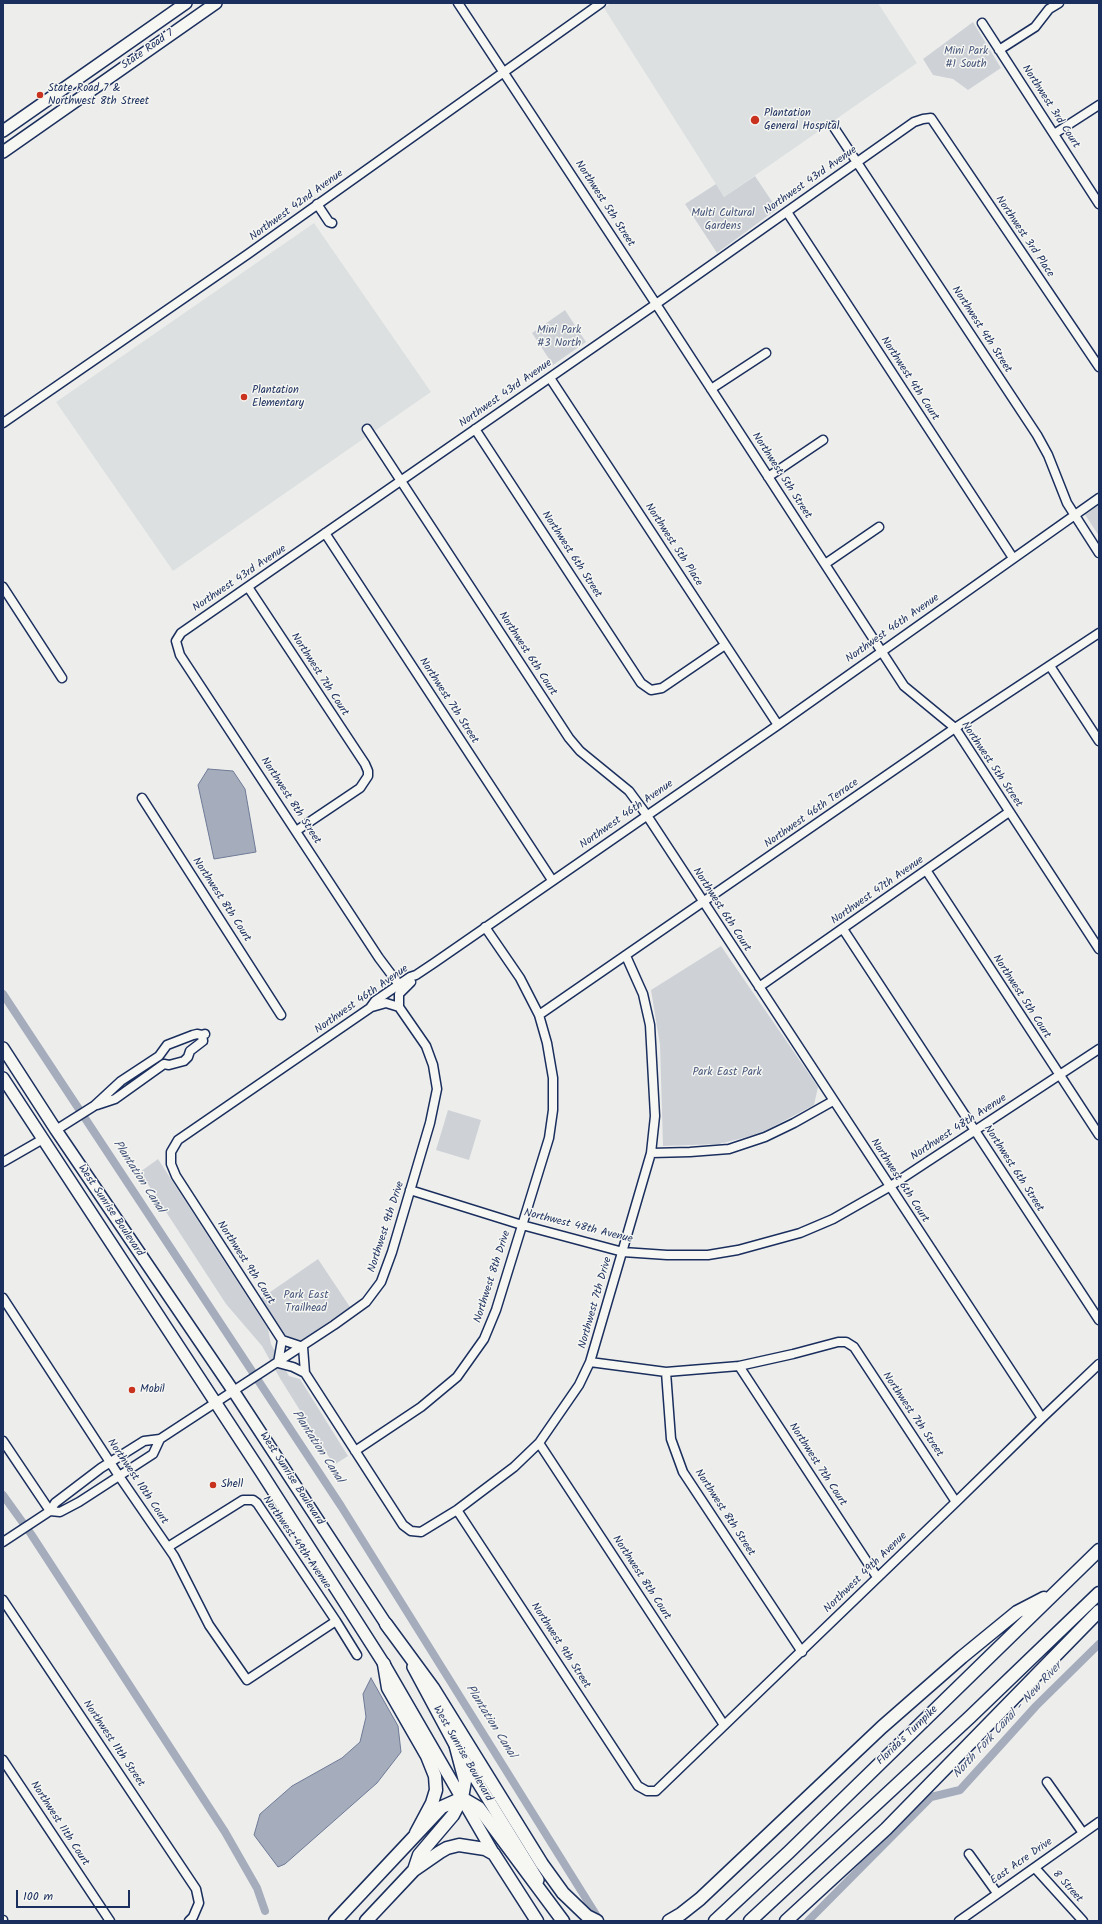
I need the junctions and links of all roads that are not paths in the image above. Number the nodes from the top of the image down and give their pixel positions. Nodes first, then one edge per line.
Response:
1 (186, 3) edge
2 (216, 3) edge
3 (458, 3) edge
4 (601, 3) edge
5 (1059, 3) edge
6 (982, 23) dead end
7 (999, 50) junction
8 (105, 59) junction
9 (504, 72) junction
10 (94, 88) junction
11 (1099, 105) edge
12 (931, 118) joint
13 (833, 126) dead end
14 (3, 131) edge
15 (1054, 134) junction
16 (3, 152) edge
17 (857, 162) junction
18 (317, 204) junction
19 (1099, 204) edge
20 (787, 212) junction
21 (332, 223) dead end
22 (656, 304) junction
23 (766, 353) dead end
24 (1099, 367) edge
25 (550, 378) junction
26 (711, 388) junction
27 (3, 423) edge
28 (367, 429) dead end
29 (475, 429) junction
30 (823, 440) dead end
31 (768, 477) junction
32 (401, 481) junction
33 (1099, 498) edge
34 (1074, 515) junction
35 (880, 527) dead end
36 (325, 533) junction
37 (1099, 553) edge
38 (1013, 558) junction
39 (825, 564) junction
40 (3, 587) edge
41 (248, 587) junction
42 (1099, 633) edge
43 (176, 640) joint
44 (725, 645) junction
45 (882, 650) junction
46 (1050, 666) junction
47 (62, 678) dead end
48 (778, 725) junction
49 (955, 728) junction
50 (1099, 741) edge
51 (142, 798) dead end
52 (1009, 812) junction
53 (646, 814) junction
54 (296, 831) junction
55 (926, 870) junction
56 (552, 880) junction
57 (703, 903) junction
58 (485, 927) junction
59 (843, 928) junction
60 (1099, 949) edge
61 (626, 956) junction
62 (389, 972) junction
63 (404, 984) junction
64 (759, 987) junction
65 (387, 993) junction
66 (399, 1007) junction
67 (370, 1008) junction
68 (281, 1015) dead end
69 (539, 1015) junction
70 (183, 1039) junction
71 (3, 1048) edge
72 (1099, 1049) edge
73 (190, 1051) junction
74 (1059, 1075) junction
75 (3, 1078) edge
76 (833, 1101) junction
77 (94, 1106) junction
78 (34, 1125) junction
79 (56, 1130) junction
80 (975, 1130) junction
81 (1099, 1135) edge
82 (43, 1139) junction
83 (68, 1149) junction
84 (171, 1152) joint
85 (651, 1153) junction
86 (3, 1162) edge
87 (889, 1186) junction
88 (410, 1190) junction
89 (522, 1225) junction
90 (623, 1252) junction
91 (3, 1298) edge
92 (1099, 1320) edge
93 (282, 1340) junction
94 (303, 1347) junction
95 (590, 1362) junction
96 (277, 1363) junction
97 (1099, 1364) edge
98 (739, 1366) junction
99 (666, 1372) junction
100 (305, 1373) junction
101 (234, 1392) junction
102 (215, 1402) junction
103 (1042, 1418) junction
104 (160, 1439) junction
105 (3, 1441) edge
106 (539, 1443) junction
107 (355, 1451) junction
108 (110, 1463) junction
109 (119, 1476) junction
110 (956, 1502) junction
111 (457, 1510) junction
112 (50, 1511) junction
113 (3, 1542) edge
114 (168, 1547) junction
115 (1099, 1550) edge
116 (877, 1577) junction
117 (1054, 1593) junction
118 (1099, 1593) edge
119 (3, 1600) edge
120 (1099, 1611) edge
121 (336, 1621) junction
122 (386, 1624) junction
123 (802, 1652) junction
124 (357, 1656) dead end
125 (384, 1664) junction
126 (724, 1725) junction
127 (456, 1747) junction
128 (3, 1760) edge
129 (1048, 1782) dead end
130 (647, 1792) joint
131 (462, 1798) junction
132 (1099, 1822) edge
133 (416, 1833) junction
134 (1083, 1833) junction
135 (494, 1854) junction
136 (969, 1854) dead end
137 (1035, 1868) junction
138 (414, 1870) junction
139 (997, 1893) junction
140 (110, 1921) edge
141 (189, 1921) edge
142 (335, 1921) edge
143 (366, 1921) edge
144 (537, 1921) edge
145 (563, 1921) edge
146 (597, 1921) edge
147 (669, 1921) edge
148 (715, 1921) edge
149 (750, 1921) edge
150 (786, 1921) edge
151 (959, 1921) edge
152 (1083, 1921) edge

1 - 8 main road, State Road 7
2 - 10 main road, State Road 7
3 - 9 street, Northwest 5th Street
4 - 9 street, Northwest 42nd Avenue
5 - 7 street
6 - 7 street, Northwest 3rd Court
7 - 15 street, Northwest 3rd Court
8 - 10 main road
8 - 14 main road, State Road 7
9 - 18 street, Northwest 42nd Avenue
9 - 22 street, Northwest 5th Street
10 - 16 main road, State Road 7
11 - 15 street
12 - 17 street, Northwest 43rd Avenue
12 - 24 street, Northwest 3rd Place
13 - 17 street, Northwest 4th Street
15 - 19 street, Northwest 3rd Court
17 - 20 street, Northwest 43rd Avenue
17 - 34 street, Northwest 4th Street
18 - 21 street
18 - 27 street, Northwest 42nd Avenue
20 - 22 street, Northwest 43rd Avenue
20 - 38 street, Northwest 4th Court
22 - 25 street, Northwest 43rd Avenue
22 - 26 street, Northwest 5th Street
23 - 26 street
25 - 29 street, Northwest 43rd Avenue
25 - 44 street, Northwest 5th Place
26 - 31 street, Northwest 5th Street
28 - 32 street, Northwest 6th Court
29 - 32 street, Northwest 43rd Avenue
29 - 44 street, Northwest 6th Street
30 - 31 street
31 - 39 street, Northwest 5th Street
32 - 36 street, Northwest 43rd Avenue
32 - 53 street, Northwest 6th Court
33 - 34 street, Northwest 46th Avenue
34 - 37 street, Northwest 4th Street
34 - 38 street, Northwest 46th Avenue
35 - 39 street
36 - 41 street, Northwest 43rd Avenue
36 - 56 street, Northwest 7th Street
38 - 45 street, Northwest 46th Avenue
39 - 45 street, Northwest 5th Street
40 - 47 street
41 - 43 street, Northwest 43rd Avenue
41 - 54 street, Northwest 7th Court
42 - 46 street, Northwest 46th Terrace
43 - 54 street, Northwest 8th Street
44 - 48 street, Northwest 5th Place
45 - 48 street, Northwest 46th Avenue
45 - 49 street, Northwest 5th Street
46 - 49 street, Northwest 46th Terrace
46 - 50 street
48 - 53 street, Northwest 46th Avenue
49 - 52 street, Northwest 5th Street
49 - 57 street, Northwest 46th Terrace
51 - 68 street, Northwest 8th Court
52 - 55 street, Northwest 47th Avenue
52 - 60 street, Northwest 5th Street
53 - 56 street, Northwest 46th Avenue
53 - 57 street, Northwest 6th Court
54 - 62 street, Northwest 8th Street
55 - 59 street, Northwest 47th Avenue
55 - 74 street, Northwest 5th Court
56 - 58 street, Northwest 46th Avenue
57 - 61 street, Northwest 46th Terrace
57 - 64 street, Northwest 6th Court
58 - 63 street, Northwest 46th Avenue
58 - 69 street, Northwest 8th Drive
59 - 64 street, Northwest 47th Avenue
59 - 80 street, Northwest 6th Street
61 - 69 street, Northwest 46th Terrace
61 - 85 street, Northwest 7th Drive
62 - 63 street, Northwest 8th Street
62 - 65 street
63 - 65 street, Northwest 46th Avenue
63 - 66 street
64 - 76 street, Northwest 6th Court
65 - 67 street, Northwest 46th Avenue
66 - 67 street
66 - 88 street, Northwest 9th Drive
67 - 84 street, Northwest 46th Avenue
69 - 89 street, Northwest 8th Drive
70 - 73 street
70 - 73 street
70 - 77 street
71 - 79 main road, West Sunrise Boulevard
72 - 74 street, Northwest 48th Avenue
73 - 77 street
74 - 80 street, Northwest 48th Avenue
74 - 81 street, Northwest 5th Court
75 - 78 main road, West Sunrise Boulevard
76 - 85 street
76 - 87 street, Northwest 6th Court
77 - 79 street
78 - 79 main road
78 - 82 main road, West Sunrise Boulevard
79 - 83 main road, West Sunrise Boulevard
80 - 87 street, Northwest 48th Avenue
80 - 92 street, Northwest 6th Street
82 - 83 main road
82 - 86 street
82 - 102 main road, West Sunrise Boulevard
83 - 101 main road, West Sunrise Boulevard
84 - 93 street, Northwest 9th Court
85 - 90 street, Northwest 7th Drive
87 - 90 street, Northwest 48th Avenue
87 - 103 street, Northwest 6th Court
88 - 89 street, Northwest 48th Avenue
88 - 94 street, Northwest 9th Drive
89 - 90 street, Northwest 48th Avenue
89 - 107 street, Northwest 8th Drive
90 - 95 street, Northwest 7th Drive
91 - 108 street, Northwest 10th Court
93 - 94 street
93 - 96 street
94 - 96 street, Northwest 9th Drive
94 - 100 street
95 - 99 street
95 - 106 street, Northwest 7th Drive
96 - 100 street
96 - 101 street, Northwest 9th Drive
97 - 103 street, Northwest 49th Avenue
98 - 99 street
98 - 110 street, Northwest 7th Street
98 - 116 street, Northwest 7th Court
99 - 123 street, Northwest 8th Street
100 - 107 street
101 - 102 street
101 - 122 main road, West Sunrise Boulevard
102 - 104 street
102 - 125 main road, West Sunrise Boulevard
103 - 110 street, Northwest 49th Avenue
104 - 108 street
104 - 109 street
105 - 112 street
106 - 111 street, Northwest 7th Drive
106 - 126 street, Northwest 8th Court
107 - 111 street, Northwest 7th Drive
108 - 109 street, Northwest 10th Court
108 - 112 street
109 - 112 street
109 - 114 street, Northwest 10th Court
110 - 116 street, Northwest 49th Avenue
111 - 130 street, Northwest 9th Street
112 - 113 street
114 - 121 street, Northwest 49th Avenue
114 - 121 street, Northwest 10th Court
115 - 117 highway, Florida's Turnpike
116 - 123 street, Northwest 49th Avenue
117 - 147 highway
117 - 148 highway, Florida's Turnpike
118 - 149 highway
119 - 141 street, Northwest 11th Street
120 - 150 highway
121 - 124 street, Northwest 49th Avenue
122 - 127 main road, West Sunrise Boulevard
122 - 146 highway
123 - 126 street, Northwest 49th Avenue
125 - 131 main road, West Sunrise Boulevard
125 - 133 highway
126 - 130 street, Northwest 49th Avenue
127 - 131 highway
127 - 145 main road, West Sunrise Boulevard
128 - 140 street, Northwest 11th Court
129 - 134 street
131 - 133 highway
131 - 135 main road, West Sunrise Boulevard
131 - 138 highway
131 - 145 highway
132 - 134 street, East Acre Drive
133 - 142 highway
134 - 137 street, East Acre Drive
135 - 138 highway
135 - 144 highway, West Sunrise Boulevard
136 - 139 street
137 - 139 street, East Acre Drive
137 - 152 street, 8 Street
138 - 143 highway
139 - 151 street, East Acre Drive

